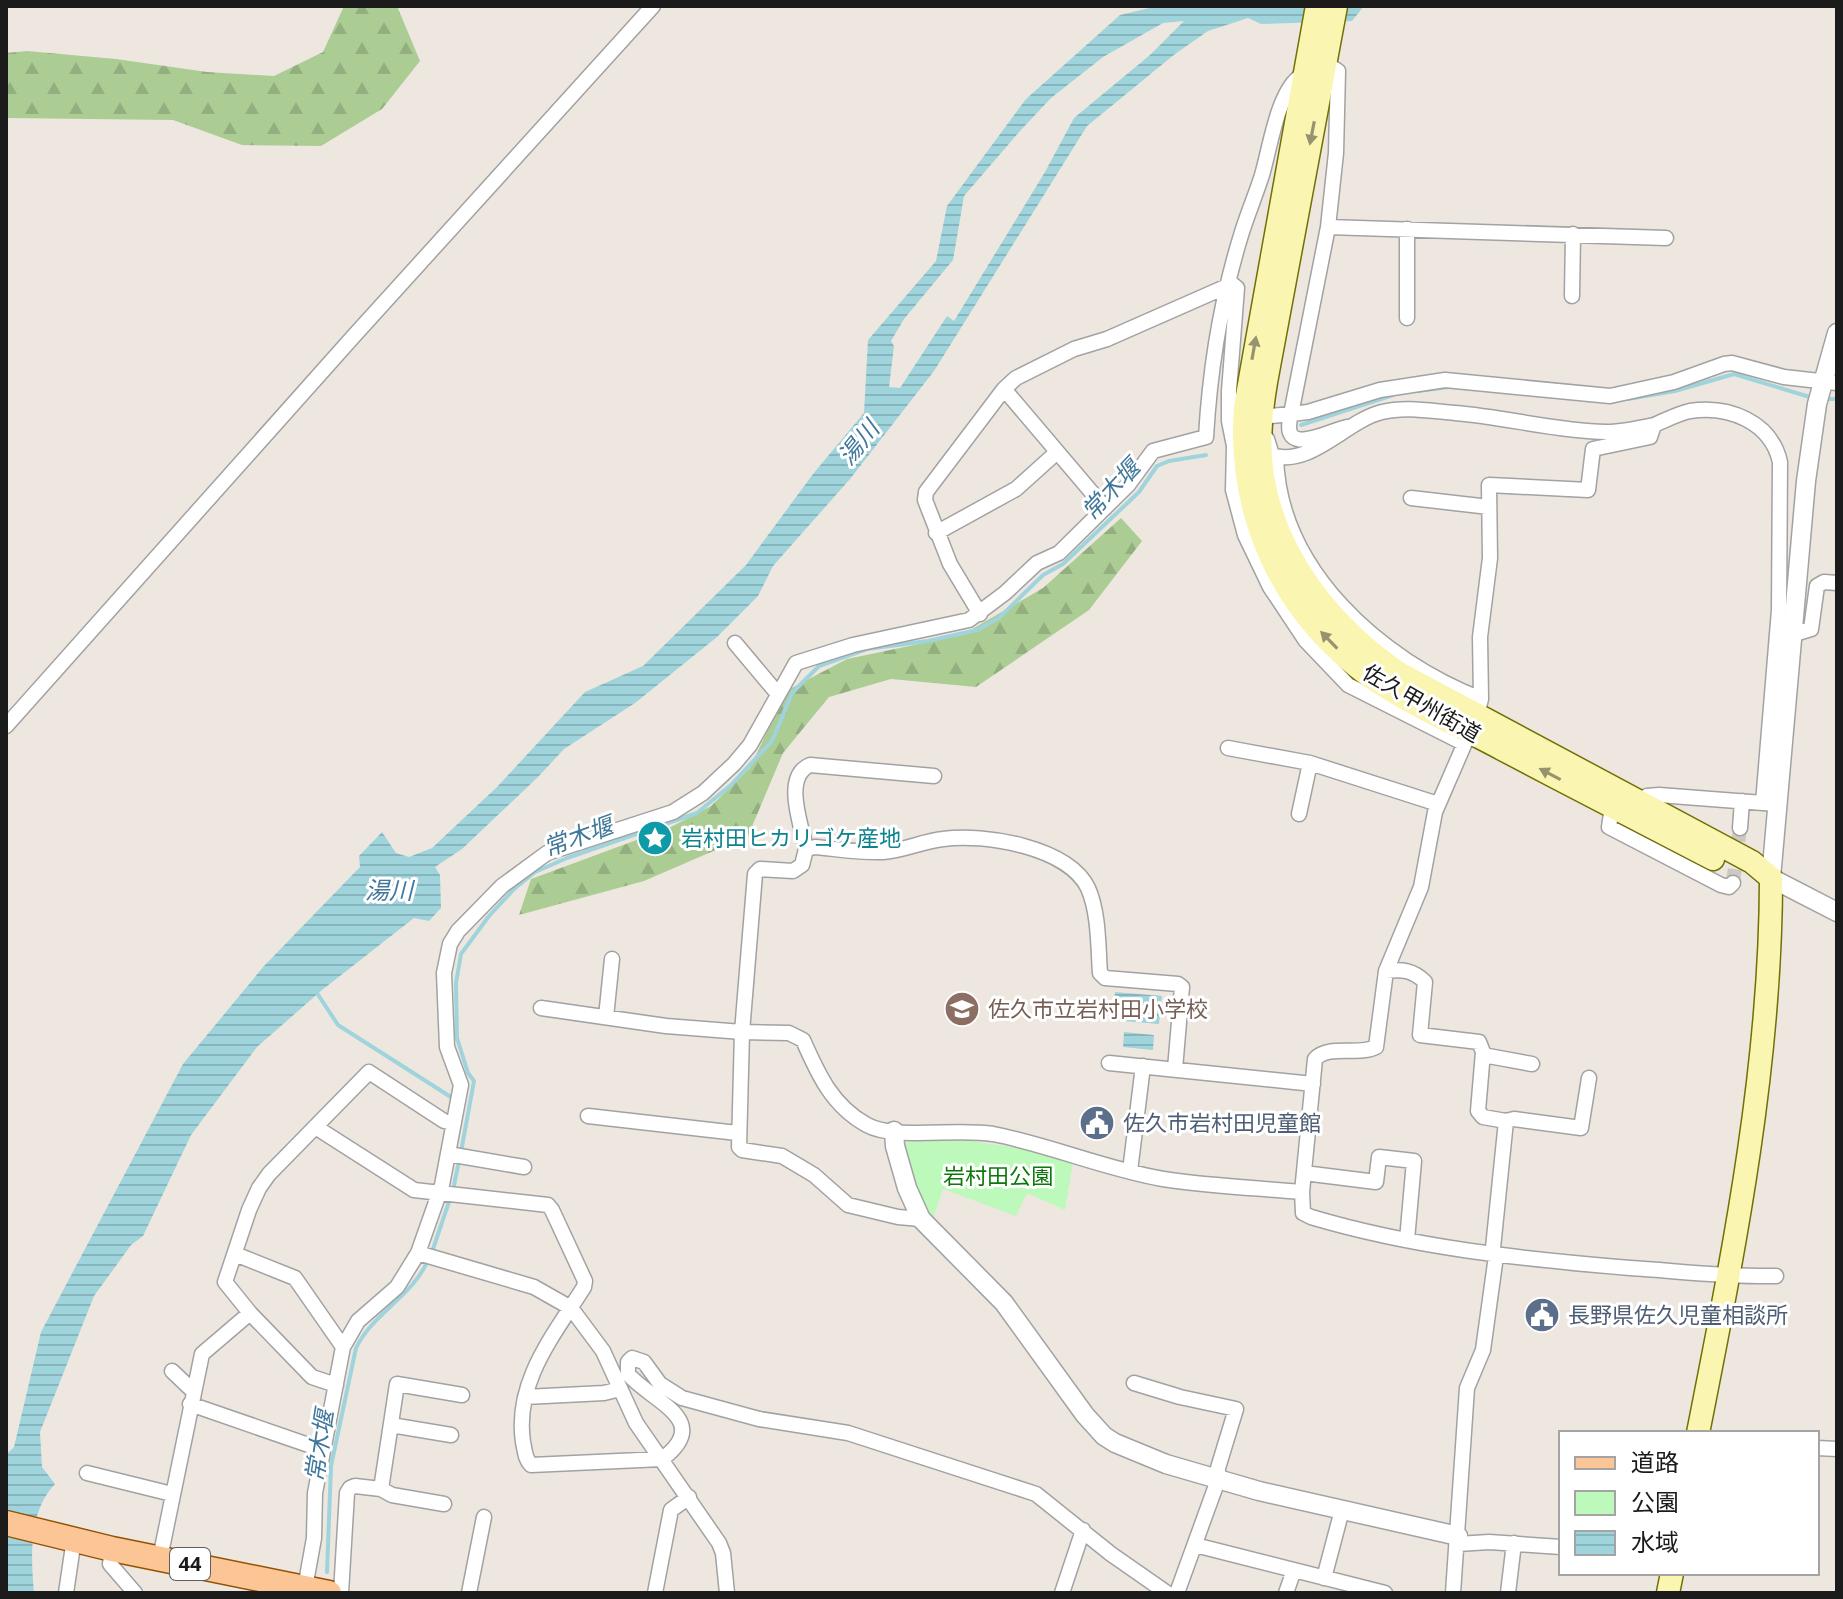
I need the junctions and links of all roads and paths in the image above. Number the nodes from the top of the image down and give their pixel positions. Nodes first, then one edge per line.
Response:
1 (653, 6) edge
2 (1317, 6) edge
3 (1336, 6) edge
4 (1316, 64) junction
5 (1328, 227) junction
6 (1407, 229) junction
7 (1573, 234) junction
8 (1666, 238) dead end
9 (1228, 287) junction
10 (1572, 296) dead end
11 (1407, 318) dead end
12 (1837, 333) edge
13 (1004, 389) junction
14 (1824, 389) edge
15 (1291, 414) junction
16 (1266, 422) junction
17 (1654, 425) junction
18 (1347, 427) junction
19 (1206, 437) junction
20 (1235, 441) junction
21 (1056, 453) junction
22 (1276, 457) junction
23 (1411, 498) dead end
24 (1489, 507) junction
25 (1105, 508) junction
26 (936, 533) junction
27 (1837, 583) edge
28 (980, 614) junction
29 (1791, 635) junction
30 (735, 643) dead end
31 (777, 693) junction
32 (1473, 722) junction
33 (6, 726) edge
34 (1228, 748) dead end
35 (1310, 763) junction
36 (934, 776) dead end
37 (1742, 801) junction
38 (1438, 804) junction
39 (1643, 804) junction
40 (1770, 804) junction
41 (1612, 807) junction
42 (1299, 814) dead end
43 (1740, 828) tunnel mouth
44 (806, 849) junction
45 (1771, 878) junction
46 (1733, 883) dead end
47 (1837, 912) edge
48 (612, 959) dead end
49 (1386, 971) junction
50 (541, 1008) dead end
51 (606, 1017) junction
52 (742, 1032) junction
53 (1483, 1055) junction
54 (1109, 1063) dead end
55 (1532, 1064) dead end
56 (1143, 1066) junction
57 (1175, 1069) junction
58 (1589, 1078) dead end
59 (1313, 1084) junction
60 (457, 1110) junction
61 (588, 1116) dead end
62 (1506, 1121) junction
63 (317, 1128) junction
64 (894, 1131) junction
65 (737, 1133) junction
66 (456, 1155) junction
67 (524, 1167) dead end
68 (1130, 1171) junction
69 (1304, 1173) junction
70 (1302, 1192) junction
71 (447, 1194) junction
72 (921, 1219) junction
73 (1407, 1240) junction
74 (235, 1254) junction
75 (427, 1256) junction
76 (1496, 1256) junction
77 (1776, 1276) dead end
78 (1729, 1277) junction
79 (571, 1308) junction
80 (250, 1313) junction
81 (343, 1347) junction
82 (172, 1371) dead end
83 (1134, 1383) dead end
84 (336, 1385) junction
85 (620, 1389) junction
86 (462, 1395) dead end
87 (192, 1397) junction
88 (525, 1397) junction
89 (391, 1425) junction
90 (1698, 1431) edge
91 (451, 1435) dead end
92 (323, 1450) junction
93 (662, 1459) junction
94 (87, 1473) dead end
95 (1218, 1480) junction
96 (381, 1489) junction
97 (172, 1494) junction
98 (689, 1497) junction
99 (444, 1504) dead end
100 (1342, 1510) junction
101 (484, 1517) dead end
102 (6, 1523) edge
103 (1083, 1530) junction
104 (70, 1539) junction
105 (1458, 1540) junction
106 (1514, 1543) junction
107 (1195, 1545) junction
108 (1559, 1547) edge
109 (112, 1549) junction
110 (160, 1558) junction
111 (1294, 1570) junction
112 (1324, 1578) junction
113 (1354, 1589) edge
114 (316, 1590) edge
115 (66, 1593) edge
116 (135, 1593) edge
117 (341, 1593) edge
118 (469, 1593) edge
119 (655, 1593) edge
120 (727, 1593) edge
121 (1062, 1593) edge
122 (1167, 1593) edge
123 (1177, 1593) edge
124 (1286, 1593) edge
125 (1385, 1593) edge
126 (1453, 1593) edge
127 (1508, 1593) edge

1 - 33 street
2 - 4 main road, 佐久甲州街道
3 - 4 main road, 佐久甲州街道
4 - 5 street
4 - 9 street
4 -> 16 main road, 佐久甲州街道
20 -> 4 main road, 佐久甲州街道
5 - 6 street
5 - 15 street
6 - 7 street
6 - 11 street
7 - 8 street
7 - 10 street
9 - 13 street
9 - 19 street
9 - 20 street
12 - 14 street
13 - 21 street
13 - 26 street
14 - 15 street
14 - 29 street
15 - 16 street
15 - 18 street
16 - 22 street
16 - 32 main road, 佐久甲州街道
17 - 18 street
17 - 24 street
17 - 40 street
18 - 22 street
19 - 20 street
19 - 25 street
20 - 32 main road, 佐久甲州街道
21 - 25 street
21 - 26 street
22 - 32 street
23 - 24 street
24 - 32 street
25 - 28 street
26 - 28 street
27 - 29 street
28 - 31 street
29 - 40 street
30 - 31 street
31 - 60 street
32 - 38 street
32 - 39 main road, 佐久甲州街道
41 -> 32 main road, 佐久甲州街道
34 - 35 street
35 - 38 street
35 - 42 street
36 - 44 street
37 - 39 street
37 - 40 street
37 - 43 street
38 - 49 street
39 - 45 main road, 佐久甲州街道
40 - 45 street
41 - 45 main road, 佐久甲州街道
41 - 46 street
44 - 52 street
44 - 57 street
45 - 47 street
45 - 78 main road
48 - 51 street
49 - 53 street
49 - 59 street
50 - 51 street
51 - 52 street
52 - 64 street
52 - 65 street
53 - 55 street
53 - 62 street
54 - 56 street
56 - 57 street
56 - 68 street
57 - 59 street
58 - 62 street
59 - 69 street
60 - 63 street
60 - 66 street
61 - 65 street
62 - 76 street
63 - 71 street
63 - 74 street
64 - 68 street
64 - 72 street
65 - 72 street
66 - 67 street
66 - 71 street
68 - 70 street
69 - 70 street
69 - 73 street
70 - 73 street
71 - 75 street
71 - 79 street
72 - 95 street
73 - 76 street
74 - 80 street
74 - 81 street
75 - 79 street
75 - 81 street
76 - 78 street
76 - 105 street
77 - 78 street
78 - 90 main road
79 - 85 street
79 - 88 street
80 - 84 street
80 - 87 street
81 - 84 street
82 - 87 street
83 - 95 street
84 - 92 street
85 - 88 street
85 - 93 street
86 - 89 street
87 - 92 street
87 - 97 street
88 - 93 street
89 - 91 street
89 - 96 street
92 - 114 street
93 - 98 street
93 - 103 street
94 - 97 street
95 - 100 street
95 - 107 street
96 - 99 street
96 - 117 street
97 - 110 street
98 - 119 street
98 - 120 street
100 - 105 street
100 - 112 street
101 - 118 street
102 - 104 main road, 44
103 - 121 street
103 - 122 street
104 - 109 main road, 44
104 - 115 street
105 - 106 street
105 - 126 street
106 - 108 street
106 - 127 street
107 - 111 street
107 - 123 street
109 - 110 main road, 44
109 - 116 street
110 - 114 main road, 44
111 - 112 street
111 - 124 street
112 - 113 street
113 - 125 street

